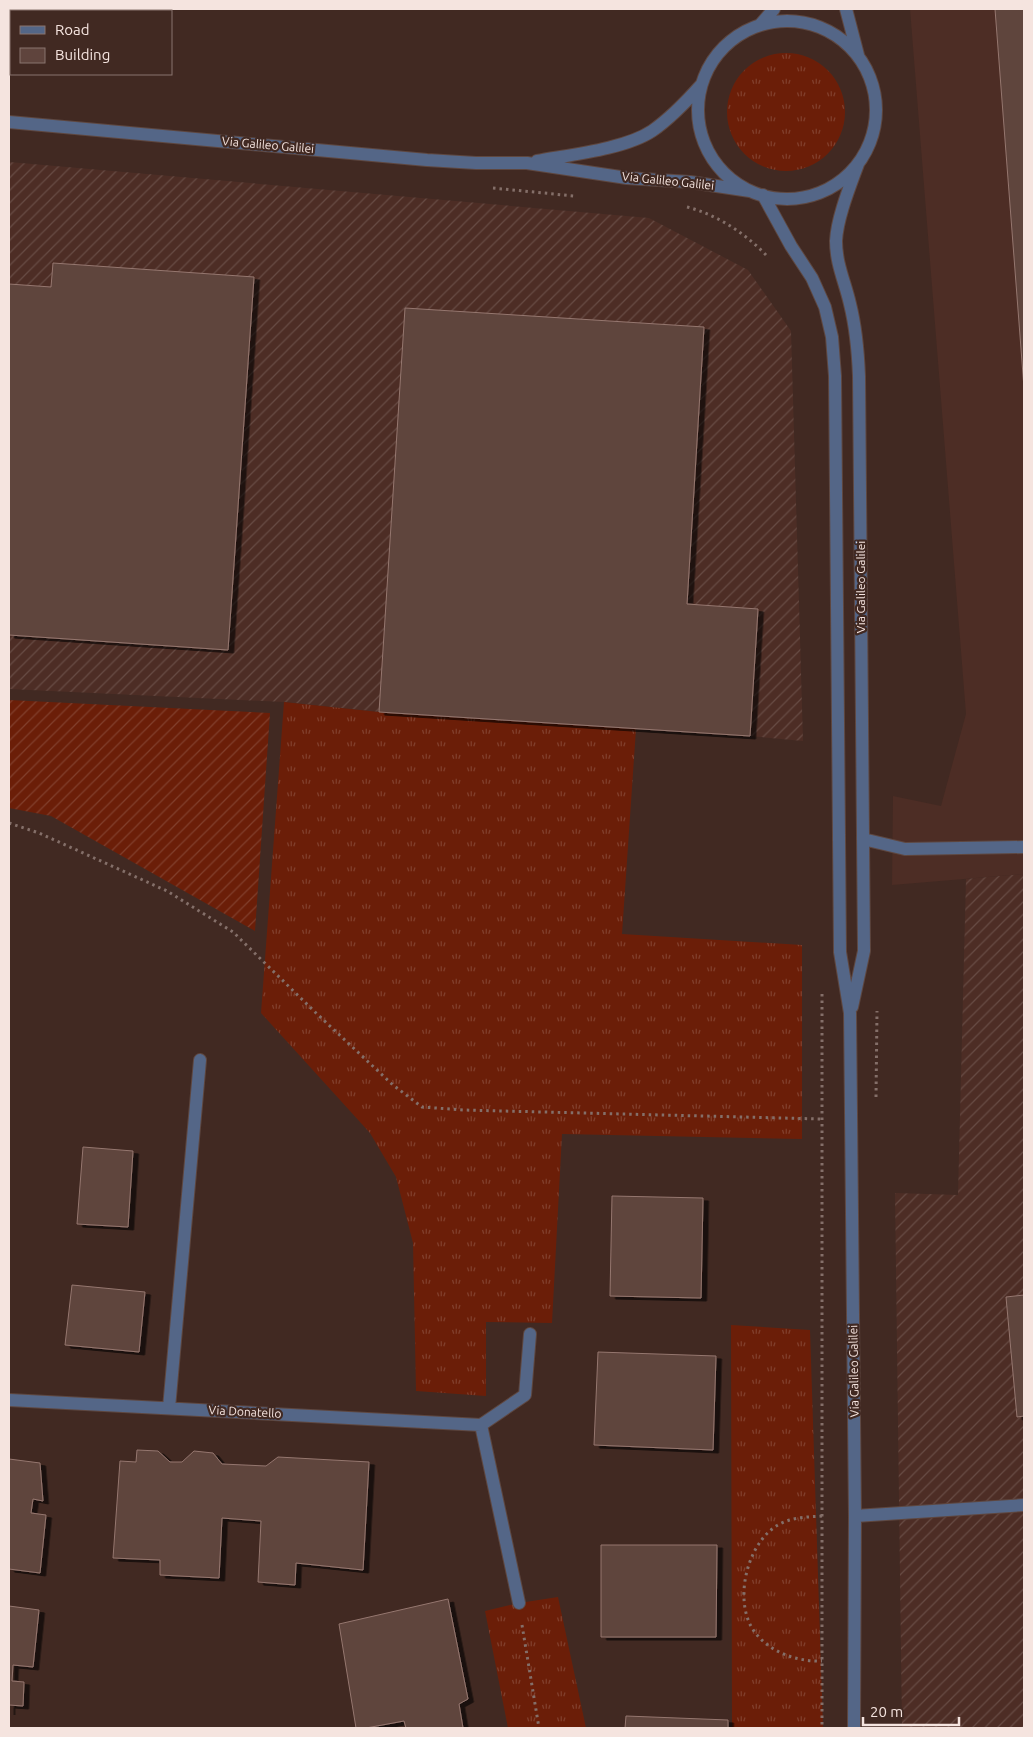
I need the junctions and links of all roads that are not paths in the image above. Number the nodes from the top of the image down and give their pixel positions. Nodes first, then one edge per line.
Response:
1 (774, 9) edge
2 (846, 9) edge
3 (760, 25) junction
4 (858, 55) junction
5 (702, 84) junction
6 (9, 122) edge
7 (527, 163) junction
8 (858, 164) junction
9 (750, 191) junction
10 (763, 194) junction
11 (863, 839) junction
12 (1024, 846) edge
13 (850, 1013) junction
14 (200, 1060) dead end
15 (530, 1334) dead end
16 (9, 1400) edge
17 (169, 1408) junction
18 (481, 1425) junction
19 (1024, 1505) edge
20 (855, 1516) junction
21 (519, 1603) road end
22 (854, 1728) edge

1 - 3 street
2 - 4 street
3 - 4 street
3 - 5 street
4 - 8 street
5 - 7 street, Via Galileo Galilei
5 - 9 street
6 - 7 street, Via Galileo Galilei
7 - 9 street, Via Galileo Galilei
8 - 10 street
8 - 11 street, Via Galileo Galilei
9 - 10 street
10 - 13 street, Via Galileo Galilei
11 - 12 street
11 - 13 street, Via Galileo Galilei
13 - 20 street, Via Galileo Galilei
14 - 17 street
15 - 18 street
16 - 17 street, Via Donatello
17 - 18 street, Via Donatello
18 - 21 street
19 - 20 street
20 - 22 street, Via Galileo Galilei

